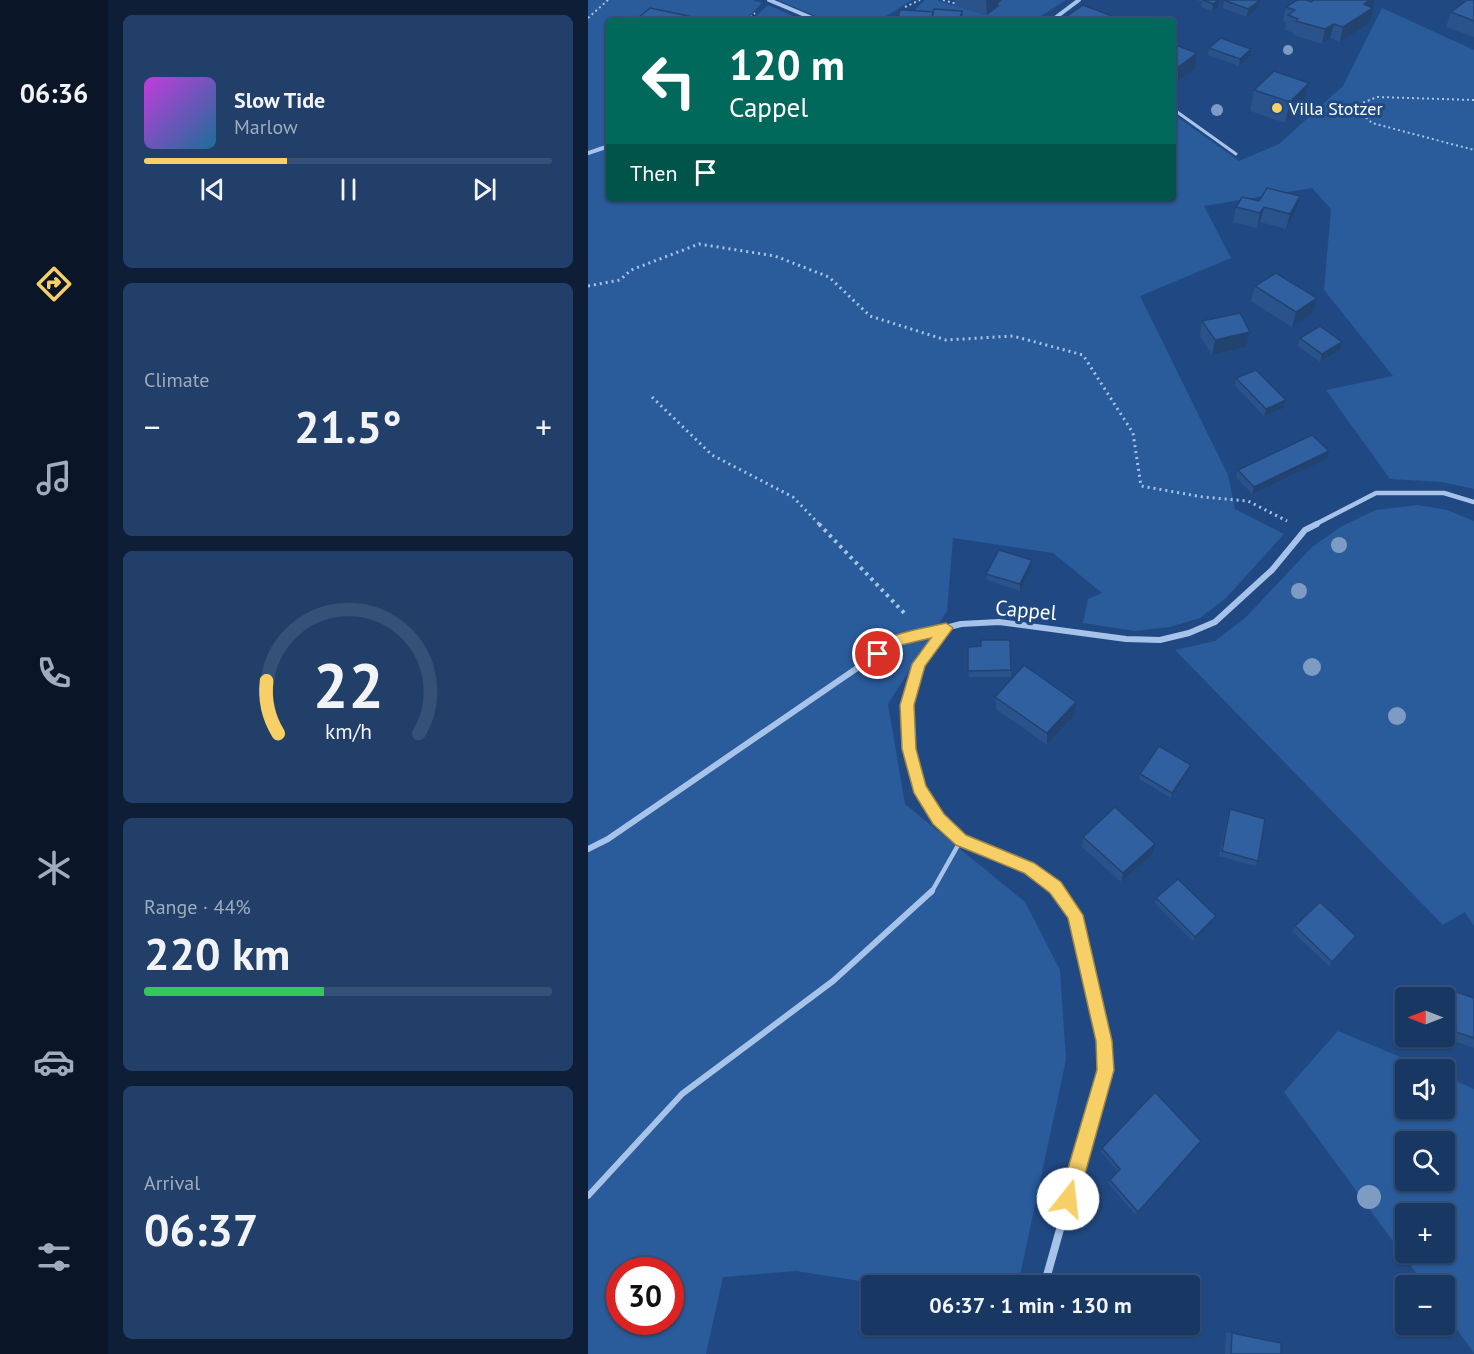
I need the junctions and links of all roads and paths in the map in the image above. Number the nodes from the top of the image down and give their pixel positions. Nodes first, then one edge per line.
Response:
1 (608, 0) edge
2 (769, 0) edge
3 (920, 0) edge
4 (944, 0) edge
5 (1079, 0) edge
6 (957, 4) dead end
7 (905, 7) dead end
8 (588, 18) edge
9 (812, 18) edge
10 (1055, 18) edge
11 (1474, 100) edge
12 (1176, 111) edge
13 (606, 147) edge
14 (1474, 150) edge
15 (588, 153) edge
16 (1236, 154) dead end
17 (588, 286) edge
18 (652, 397) dead end
19 (1474, 502) edge
20 (1305, 530) junction
21 (946, 628) junction
22 (925, 634) junction
23 (961, 840) junction
24 (588, 849) edge
25 (588, 1196) edge
26 (1047, 1275) edge

1 - 8 path
2 - 9 street
3 - 7 path
4 - 6 path
5 - 10 street
11 - 14 path
12 - 16 lane
13 - 15 street
17 - 20 path
18 - 22 path
19 - 20 street, Cappel
20 - 21 street, Cappel
21 - 22 street, Cappel
21 - 23 street
22 - 24 street, Cappel
23 - 25 lane
23 - 26 street

